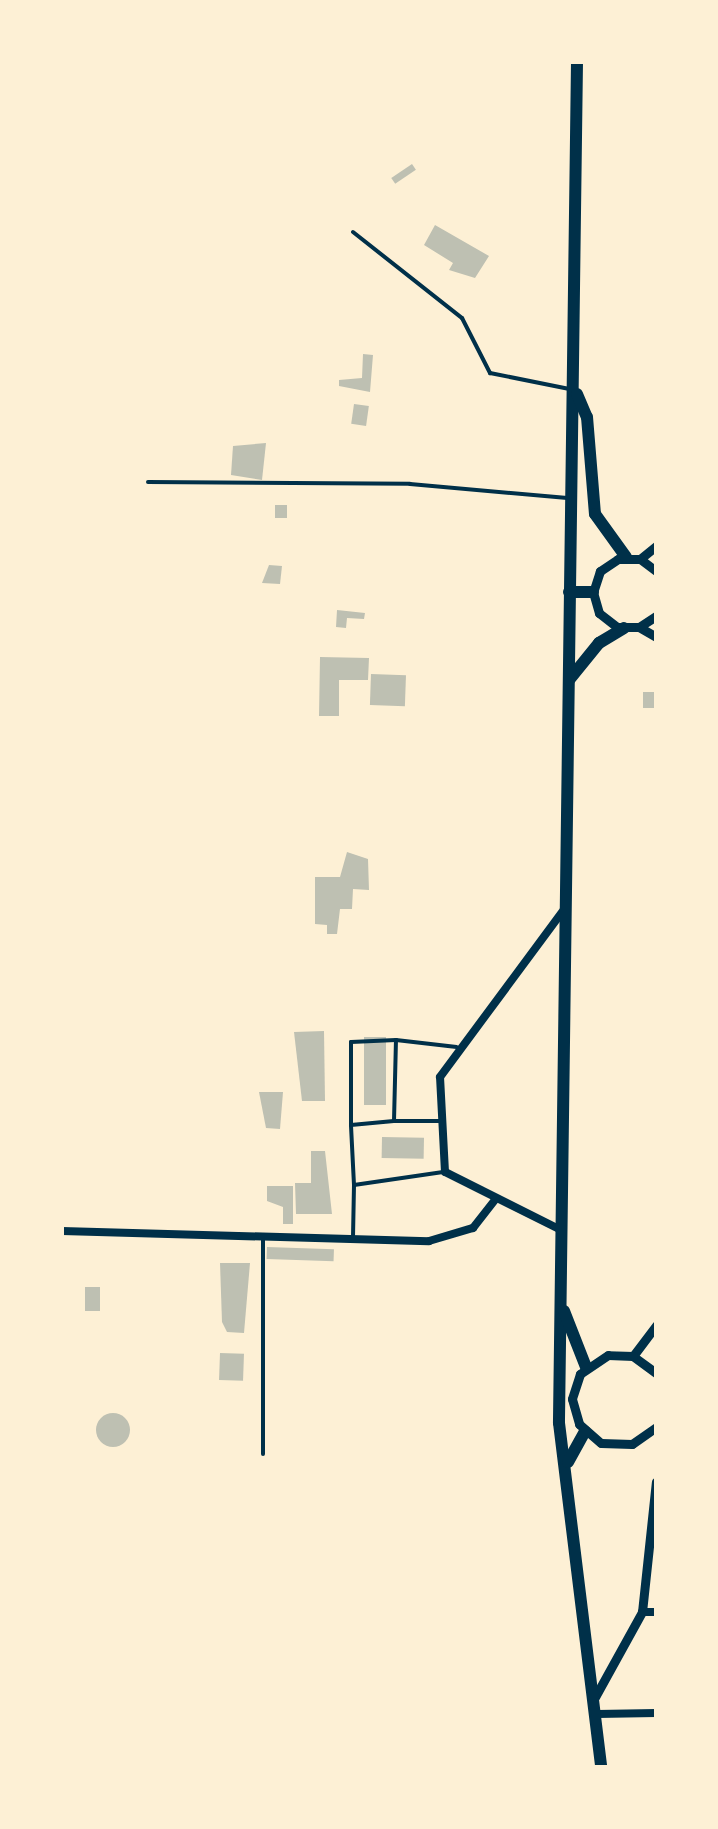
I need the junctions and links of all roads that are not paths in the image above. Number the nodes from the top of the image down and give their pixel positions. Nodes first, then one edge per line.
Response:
1 (577, 62) edge
2 (353, 232) dead end
3 (575, 390) junction
4 (148, 482) dead end
5 (570, 498) junction
6 (656, 546) edge
7 (626, 557) junction
8 (640, 559) junction
9 (656, 571) edge
10 (569, 592) junction
11 (593, 592) junction
12 (656, 616) edge
13 (639, 627) junction
14 (624, 628) junction
15 (656, 637) edge
16 (569, 680) junction
17 (567, 906) junction
18 (396, 1040) junction
19 (457, 1047) junction
20 (394, 1121) junction
21 (440, 1121) junction
22 (351, 1125) junction
23 (445, 1172) junction
24 (354, 1185) junction
25 (496, 1199) junction
26 (559, 1229) junction
27 (62, 1231) edge
28 (263, 1235) junction
29 (353, 1237) junction
30 (560, 1300) junction
31 (656, 1325) edge
32 (633, 1356) junction
33 (586, 1367) junction
34 (656, 1373) edge
35 (656, 1427) edge
36 (585, 1431) junction
37 (263, 1454) dead end
38 (566, 1481) junction
39 (656, 1482) edge
40 (642, 1612) junction
41 (656, 1612) edge
42 (595, 1697) junction
43 (656, 1713) edge
44 (597, 1714) junction
45 (601, 1767) edge

1 - 3 highway
2 - 3 lane
3 - 5 highway
3 - 7 highway
4 - 5 lane
5 - 10 highway
6 - 8 street
7 - 8 street
7 - 11 street
8 - 9 street
10 - 11 highway
10 - 16 highway
11 - 14 street
12 - 13 street
13 - 14 street
13 - 15 street
14 - 16 highway
16 - 17 highway
17 - 19 street
17 - 26 highway
18 - 19 lane
18 - 20 lane
18 - 22 lane
19 - 21 street
20 - 21 lane
20 - 22 lane
21 - 23 street
22 - 24 lane
23 - 24 lane
23 - 25 street
24 - 29 lane
25 - 26 street
25 - 29 street
26 - 30 highway
27 - 28 street
28 - 29 street
28 - 37 lane
30 - 33 highway
30 - 38 highway
31 - 32 street
32 - 33 street
32 - 34 street
33 - 36 street
35 - 36 street
36 - 38 highway
38 - 42 highway
39 - 40 street
40 - 41 street
40 - 42 street
42 - 44 highway
43 - 44 street
44 - 45 highway

